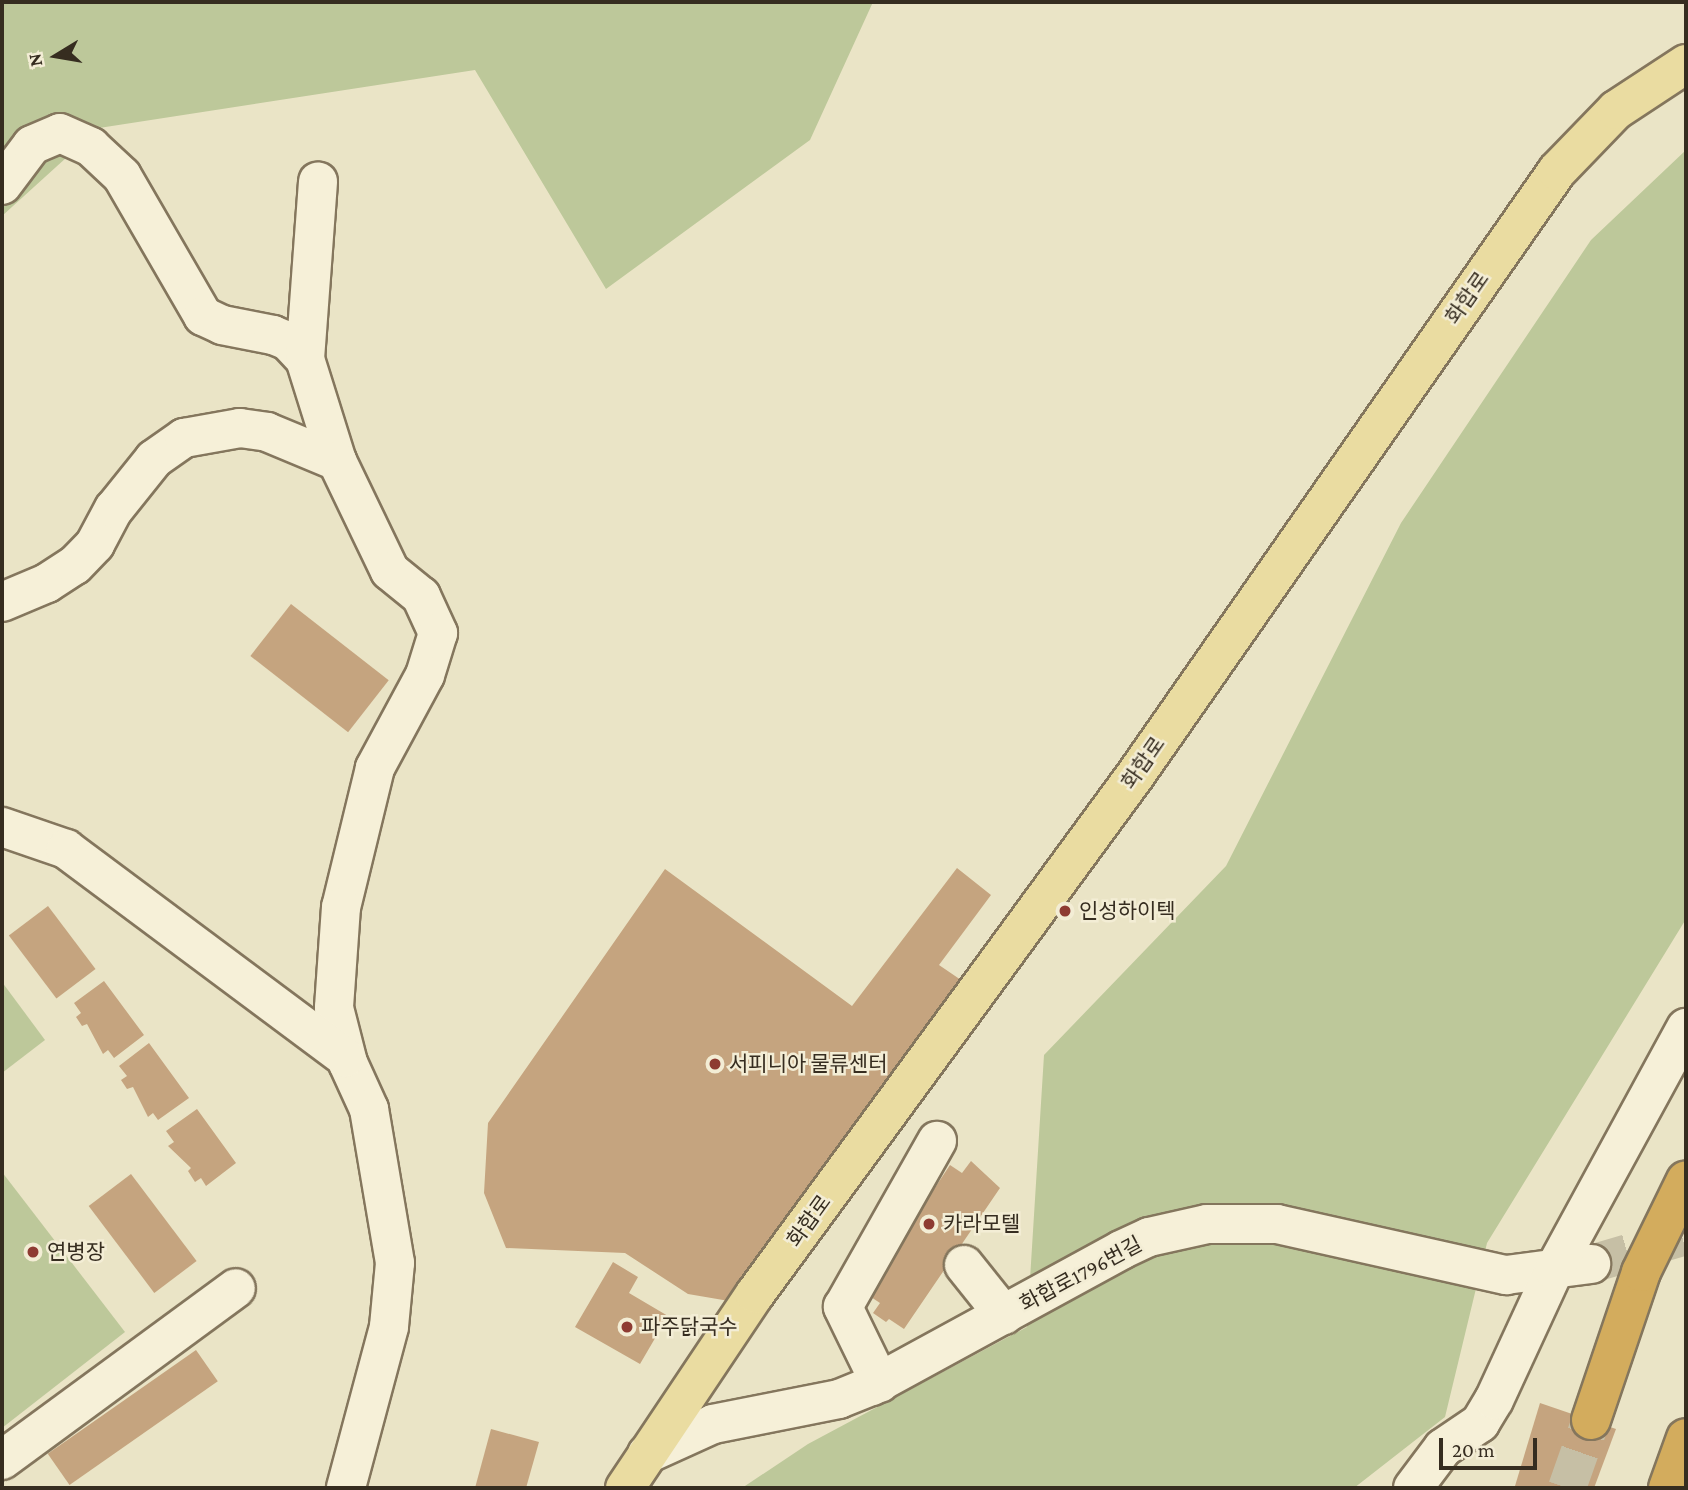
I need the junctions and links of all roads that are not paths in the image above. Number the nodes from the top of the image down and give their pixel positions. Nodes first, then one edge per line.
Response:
1 (1686, 64) edge
2 (318, 181) dead end
3 (2, 185) edge
4 (304, 359) junction
5 (337, 461) junction
6 (2, 602) edge
7 (2, 827) edge
8 (1686, 1028) edge
9 (346, 1058) junction
10 (937, 1141) dead end
11 (1686, 1180) edge
12 (1591, 1264) tunnel mouth
13 (964, 1265) dead end
14 (1554, 1270) junction
15 (236, 1288) dead end
16 (1004, 1315) junction
17 (699, 1381) junction
18 (880, 1383) junction
19 (1591, 1420) tunnel mouth
20 (713, 1424) junction
21 (1686, 1438) edge
22 (647, 1454) junction
23 (2, 1460) edge
24 (346, 1488) edge
25 (625, 1488) edge
26 (1413, 1488) edge
27 (1668, 1488) edge

1 - 17 main road, 화합로
2 - 4 street
3 - 4 street
4 - 5 street
5 - 6 street
5 - 9 street
7 - 9 street
8 - 14 street
9 - 24 street
10 - 18 street
11 - 19 highway
12 - 14 street, 화합로1796번길
13 - 16 street
14 - 16 street, 화합로1796번길
14 - 26 street
15 - 23 street
16 - 18 street, 화합로1796번길
17 - 20 street
17 - 22 main road, 화합로
18 - 20 street, 화합로1796번길
20 - 22 street, 화합로1796번길
21 - 27 highway
22 - 25 main road, 화합로

